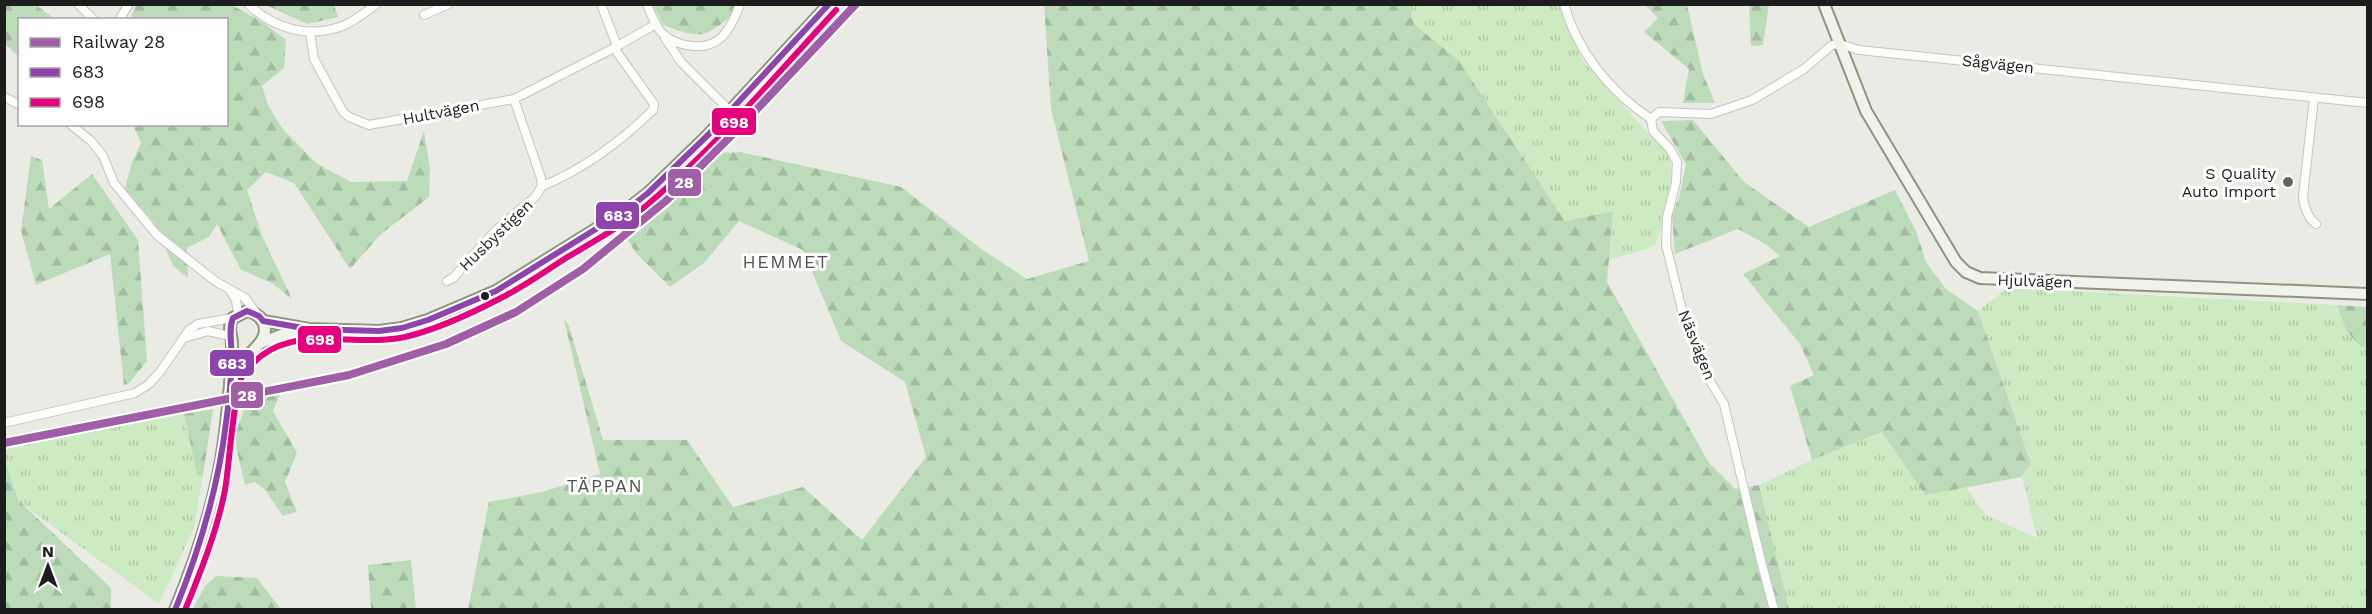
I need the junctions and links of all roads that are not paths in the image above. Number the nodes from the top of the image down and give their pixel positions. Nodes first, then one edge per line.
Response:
1 (78, 4) edge
2 (129, 4) edge
3 (248, 4) edge
4 (377, 4) edge
5 (449, 4) edge
6 (601, 4) edge
7 (647, 4) edge
8 (740, 4) edge
9 (830, 4) edge
10 (1564, 4) edge
11 (1824, 4) edge
12 (424, 15) dead end
13 (92, 18) edge
14 (120, 18) edge
15 (656, 24) junction
16 (310, 32) junction
17 (663, 34) junction
18 (1840, 44) junction
19 (616, 47) junction
20 (4, 97) edge
21 (2314, 98) junction
22 (514, 99) junction
23 (18, 104) edge
24 (2367, 104) edge
25 (730, 111) junction
26 (1651, 119) junction
27 (72, 126) edge
28 (542, 186) junction
29 (2316, 224) dead end
30 (447, 281) dead end
31 (231, 292) junction
32 (2367, 294) edge
33 (261, 318) junction
34 (218, 326) dead end
35 (232, 327) junction
36 (309, 329) junction
37 (184, 338) junction
38 (257, 345) junction
39 (232, 374) junction
40 (4, 423) edge
41 (175, 609) edge
42 (1774, 609) edge

1 - 13 street
2 - 14 street
3 - 16 street
4 - 16 street
5 - 12 street
6 - 19 street
7 - 15 street
8 - 17 street
9 - 25 main road
10 - 26 street
11 - 18 main road
15 - 17 street
15 - 19 street, Hultvägen
16 - 22 street, Hultvägen
17 - 25 street
18 - 21 street, Sågvägen
18 - 26 street
18 - 32 main road, Hjulvägen
19 - 22 street, Hultvägen
19 - 28 street, Husbystigen
20 - 23 street
21 - 24 street, Sågvägen
21 - 29 street
22 - 28 street, Husbystigen
25 - 36 main road
26 - 42 street, Näsvägen
27 - 31 street
28 - 30 street, Husbystigen
31 - 33 street
31 - 35 street
33 - 35 main road
33 - 36 main road
33 - 38 main road
34 - 35 street
35 - 37 street
35 - 37 street
35 - 38 main road
35 - 39 main road
36 - 38 main road
37 - 40 street
38 - 39 main road
39 - 41 main road

